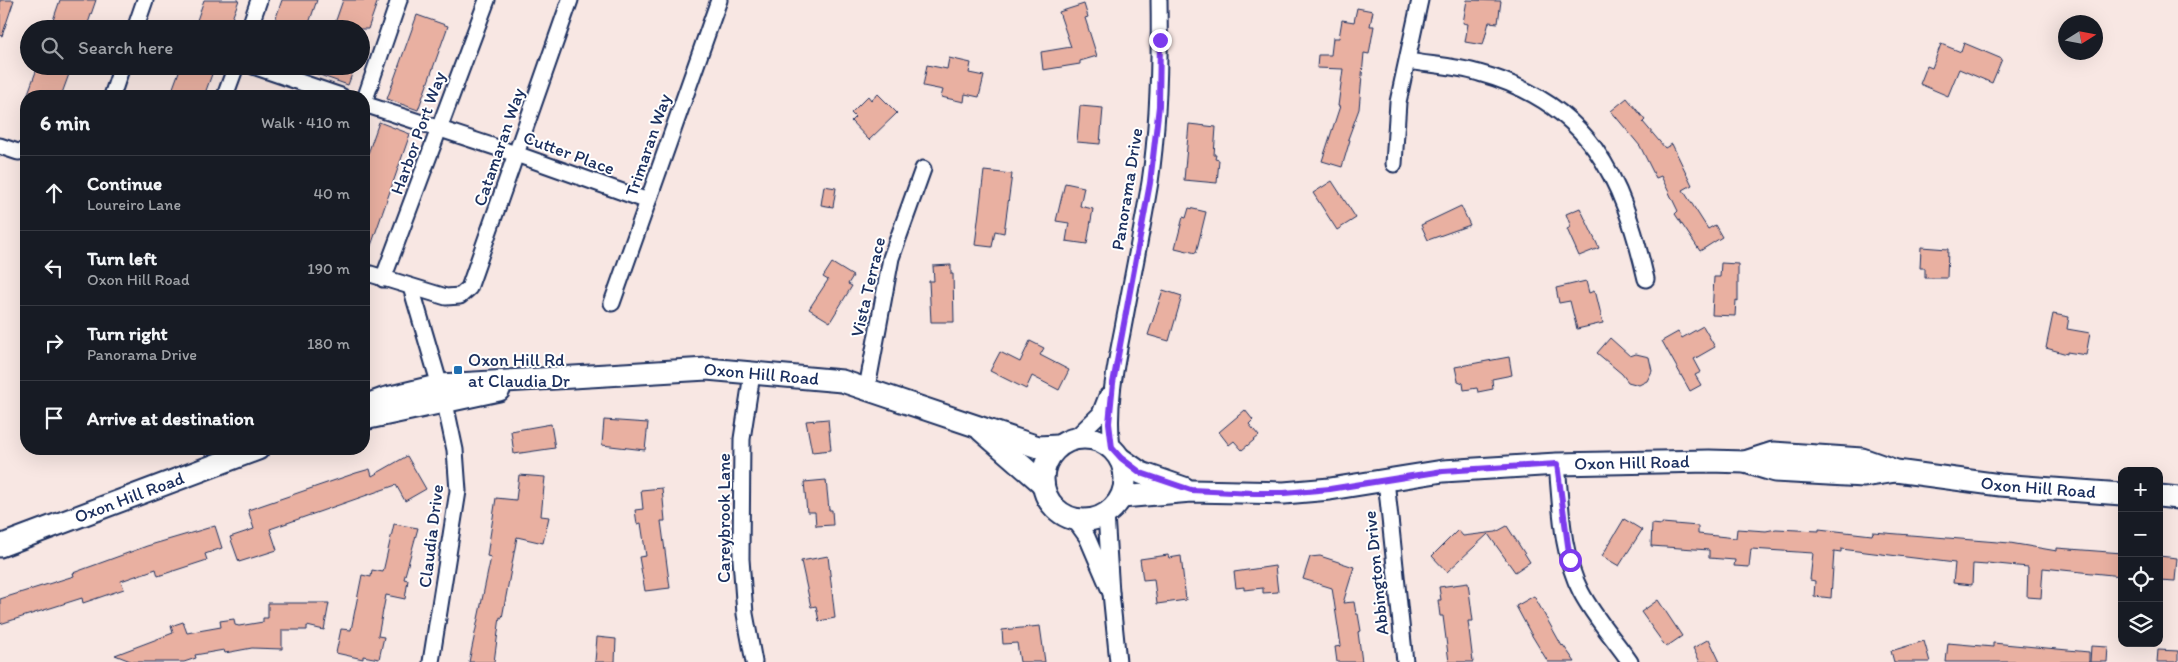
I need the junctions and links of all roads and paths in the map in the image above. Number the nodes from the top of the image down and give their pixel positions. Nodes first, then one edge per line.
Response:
1 (145, 0) edge
2 (259, 0) edge
3 (399, 0) edge
4 (487, 0) edge
5 (570, 0) edge
6 (719, 0) edge
7 (1159, 0) edge
8 (1420, 0) edge
9 (138, 20) edge
10 (252, 20) edge
11 (1408, 61) junction
12 (119, 75) edge
13 (233, 75) edge
14 (279, 75) edge
15 (114, 90) edge
16 (227, 90) edge
17 (323, 90) edge
18 (368, 90) edge
19 (370, 105) edge
20 (439, 130) junction
21 (0, 146) edge
22 (20, 152) edge
23 (516, 154) junction
24 (1394, 164) dead end
25 (923, 169) dead end
26 (648, 201) junction
27 (370, 274) edge
28 (383, 279) junction
29 (1646, 279) dead end
30 (411, 287) junction
31 (612, 304) dead end
32 (752, 374) junction
33 (1113, 383) junction
34 (866, 388) junction
35 (443, 394) junction
36 (370, 403) edge
37 (370, 417) edge
38 (977, 426) junction
39 (1066, 442) junction
40 (1116, 453) junction
41 (242, 455) edge
42 (1557, 464) junction
43 (1386, 480) junction
44 (1043, 484) junction
45 (1191, 490) junction
46 (2118, 494) edge
47 (2163, 496) edge
48 (1122, 497) junction
49 (2178, 498) edge
50 (1106, 514) junction
51 (1074, 519) junction
52 (0, 546) edge
53 (1111, 593) junction
54 (431, 662) edge
55 (754, 662) edge
56 (1118, 662) edge
57 (1405, 662) edge
58 (1630, 662) edge

1 - 9 street
2 - 10 street
3 - 18 street
4 - 20 street, Harbor Port Way
5 - 23 street, Catamaran Way
6 - 26 street, Trimaran Way
7 - 33 street, Panorama Drive
8 - 11 street
11 - 24 street
11 - 29 street
12 - 15 street
13 - 16 street
14 - 17 street
19 - 20 street, Cutter Place
20 - 23 street, Cutter Place
20 - 28 street, Harbor Port Way
21 - 22 street
23 - 26 street, Cutter Place
23 - 30 street, Catamaran Way
25 - 34 street, Vista Terrace
26 - 31 street, Trimaran Way
27 - 28 street
28 - 30 street
30 - 35 street, Claudia Drive
32 - 34 main road, Oxon Hill Road
32 - 35 main road, Oxon Hill Road
32 - 55 street, Careybrook Lane
33 - 39 street, Panorama Drive
33 - 40 street, Panorama Drive
34 - 38 main road, Oxon Hill Road
35 - 36 main road, Oxon Hill Road
35 - 37 main road, Oxon Hill Road
35 - 54 street, Claudia Drive
38 - 39 main road, Oxon Hill Road
38 - 44 main road, Oxon Hill Road
39 - 40 main road
39 - 44 main road
40 - 45 main road, Oxon Hill Road
40 - 48 main road
41 - 52 main road, Oxon Hill Road
42 - 43 main road, Oxon Hill Road
42 - 46 main road, Oxon Hill Road
42 - 58 street
43 - 45 main road, Oxon Hill Road
43 - 57 street, Abbington Drive
44 - 51 main road
45 - 48 main road, Oxon Hill Road
47 - 49 main road
48 - 50 main road
50 - 51 main road
50 - 53 street
51 - 53 street
53 - 56 street

